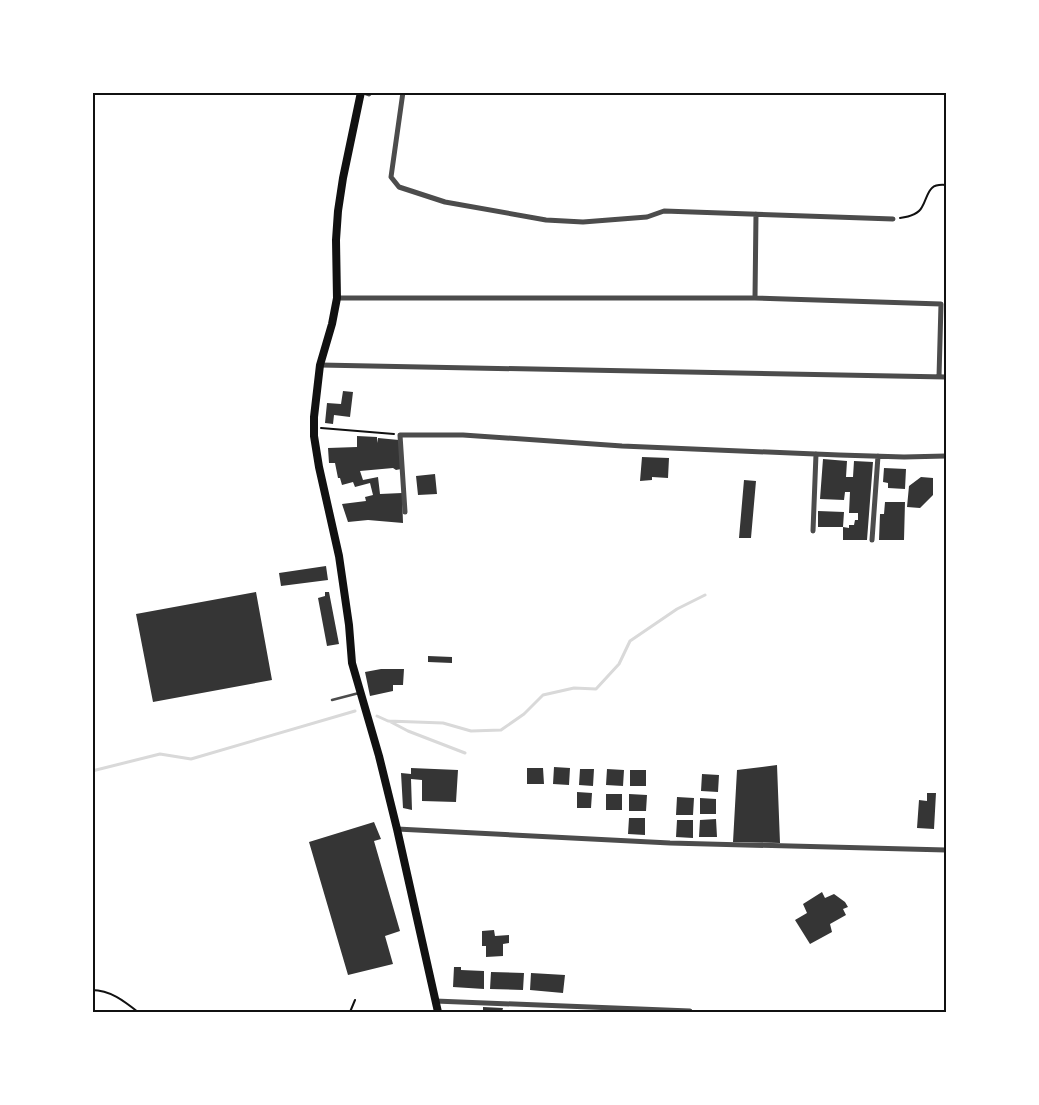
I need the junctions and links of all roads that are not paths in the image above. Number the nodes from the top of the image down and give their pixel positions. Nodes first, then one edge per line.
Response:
1 (362, 92) edge
2 (370, 92) edge
3 (403, 92) edge
4 (756, 214) junction
5 (893, 219) road end
6 (337, 298) junction
7 (755, 298) junction
8 (320, 365) junction
9 (939, 376) junction
10 (946, 377) edge
11 (816, 454) junction
12 (878, 456) junction
13 (946, 456) edge
14 (405, 512) dead end
15 (813, 531) dead end
16 (872, 540) dead end
17 (359, 693) junction
18 (332, 700) dead end
19 (397, 829) junction
20 (946, 850) edge
21 (435, 1001) junction
22 (628, 1011) edge
23 (690, 1011) edge
24 (438, 1012) edge

1 - 2 street
1 - 6 main road
3 - 4 street
4 - 5 street
4 - 7 street
6 - 7 street
6 - 8 main road
7 - 9 street
8 - 9 street
8 - 17 main road
9 - 10 street
11 - 12 street
11 - 14 street
11 - 15 street
12 - 13 street
12 - 16 street
17 - 18 lane
17 - 19 main road
19 - 20 street
19 - 21 main road
21 - 22 street
21 - 24 main road
22 - 23 street

